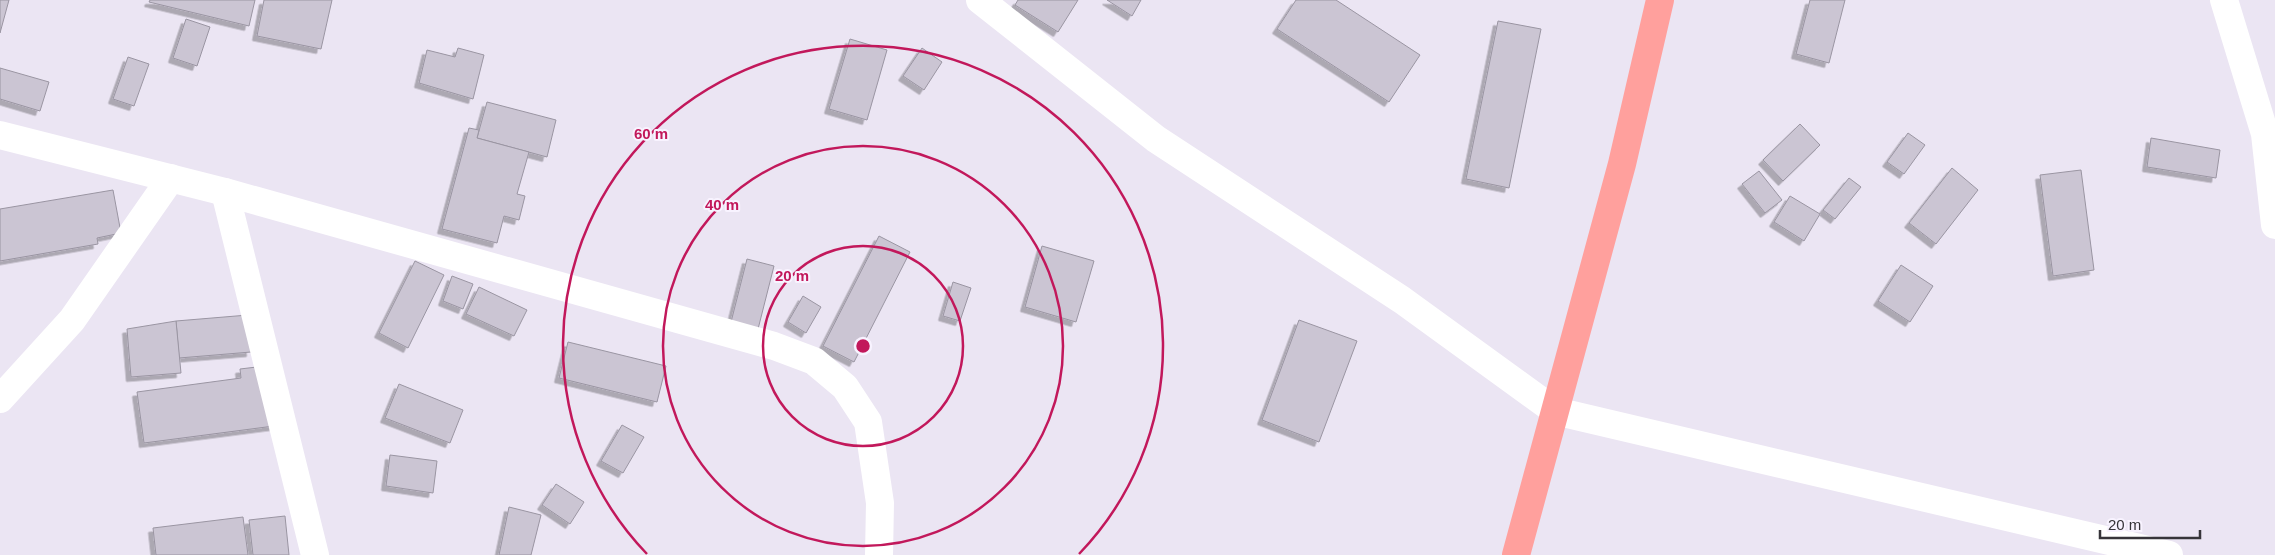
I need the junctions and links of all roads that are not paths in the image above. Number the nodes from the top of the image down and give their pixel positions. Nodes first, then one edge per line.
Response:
1 (980, 0) edge
2 (1660, 0) edge
3 (2224, 0) edge
4 (0, 134) edge
5 (171, 178) junction
6 (225, 192) junction
7 (2275, 225) edge
8 (0, 399) edge
9 (1555, 411) junction
10 (315, 555) edge
11 (879, 555) edge
12 (1516, 555) edge
13 (2169, 555) edge

1 - 9 street
2 - 9 highway
3 - 7 street
4 - 5 street
5 - 6 street
5 - 8 street
6 - 10 street
6 - 11 street
9 - 12 highway
9 - 13 street

